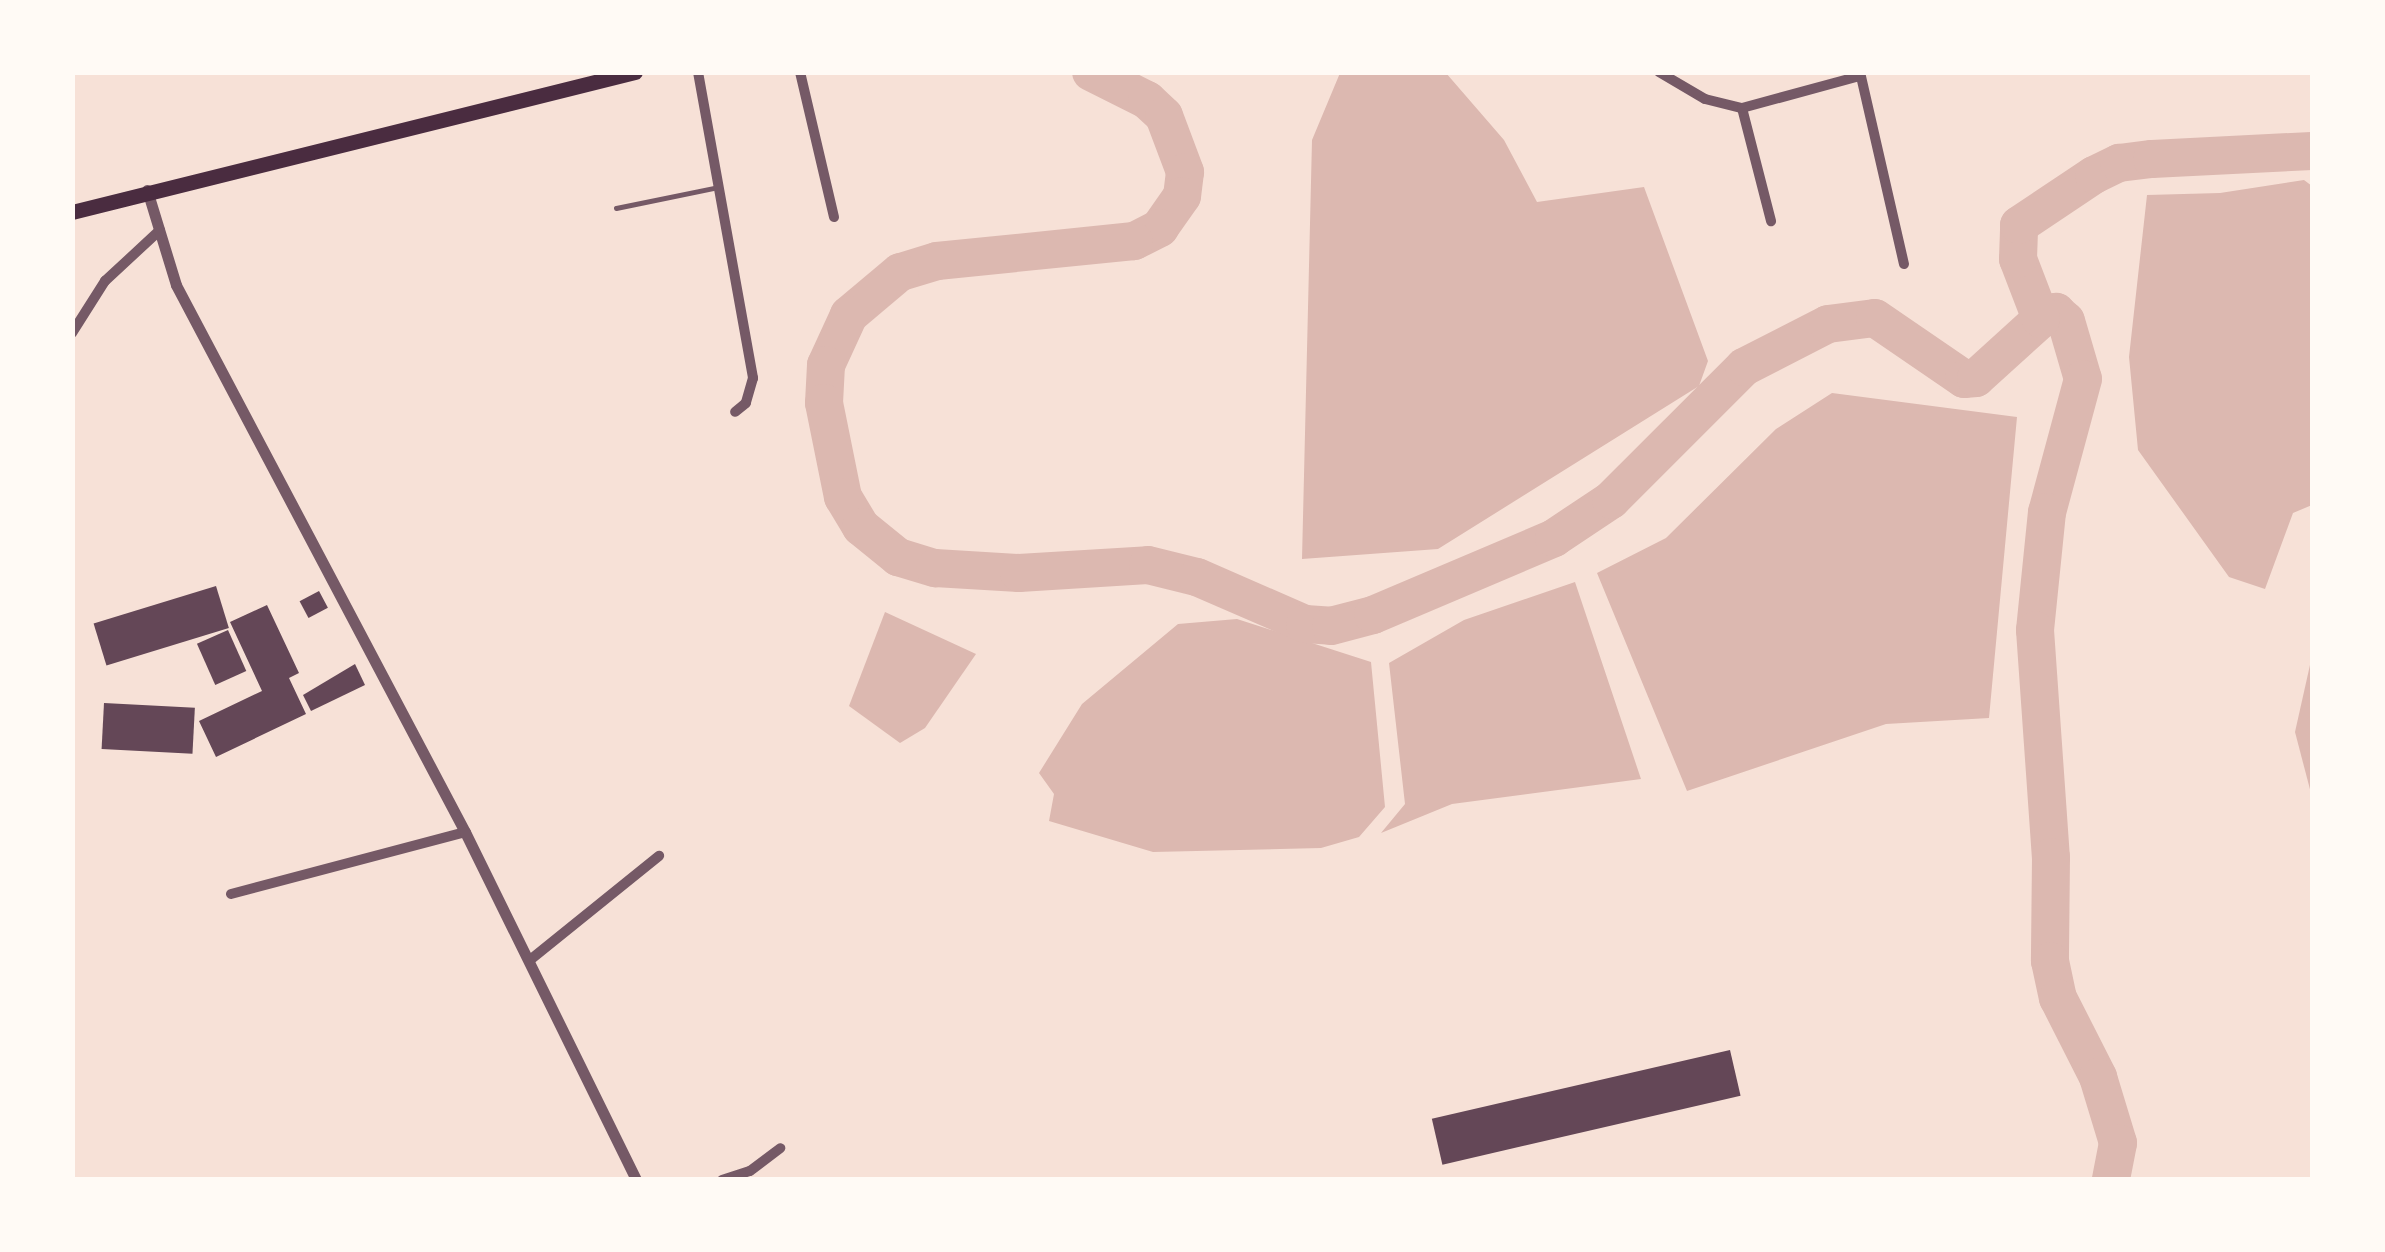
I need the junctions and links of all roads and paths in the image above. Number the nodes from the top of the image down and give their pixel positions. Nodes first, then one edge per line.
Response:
1 (635, 72) edge
2 (698, 72) edge
3 (800, 72) edge
4 (1658, 72) edge
5 (1860, 74) edge
6 (1742, 108) junction
7 (718, 187) junction
8 (147, 190) junction
9 (616, 208) dead end
10 (72, 212) edge
11 (834, 217) dead end
12 (1771, 221) dead end
13 (160, 230) junction
14 (1904, 264) dead end
15 (72, 333) edge
16 (735, 412) dead end
17 (465, 832) junction
18 (659, 856) dead end
19 (231, 894) dead end
20 (530, 960) junction
21 (780, 1148) dead end
22 (636, 1180) edge
23 (722, 1180) edge

1 - 8 main road
2 - 7 street
3 - 11 street
4 - 6 street
5 - 6 street
5 - 14 street
6 - 12 street
7 - 9 lane
7 - 16 street
8 - 10 main road
8 - 13 street
13 - 15 street
13 - 17 street
17 - 19 street
17 - 20 street
18 - 20 street
20 - 22 street
21 - 23 street

